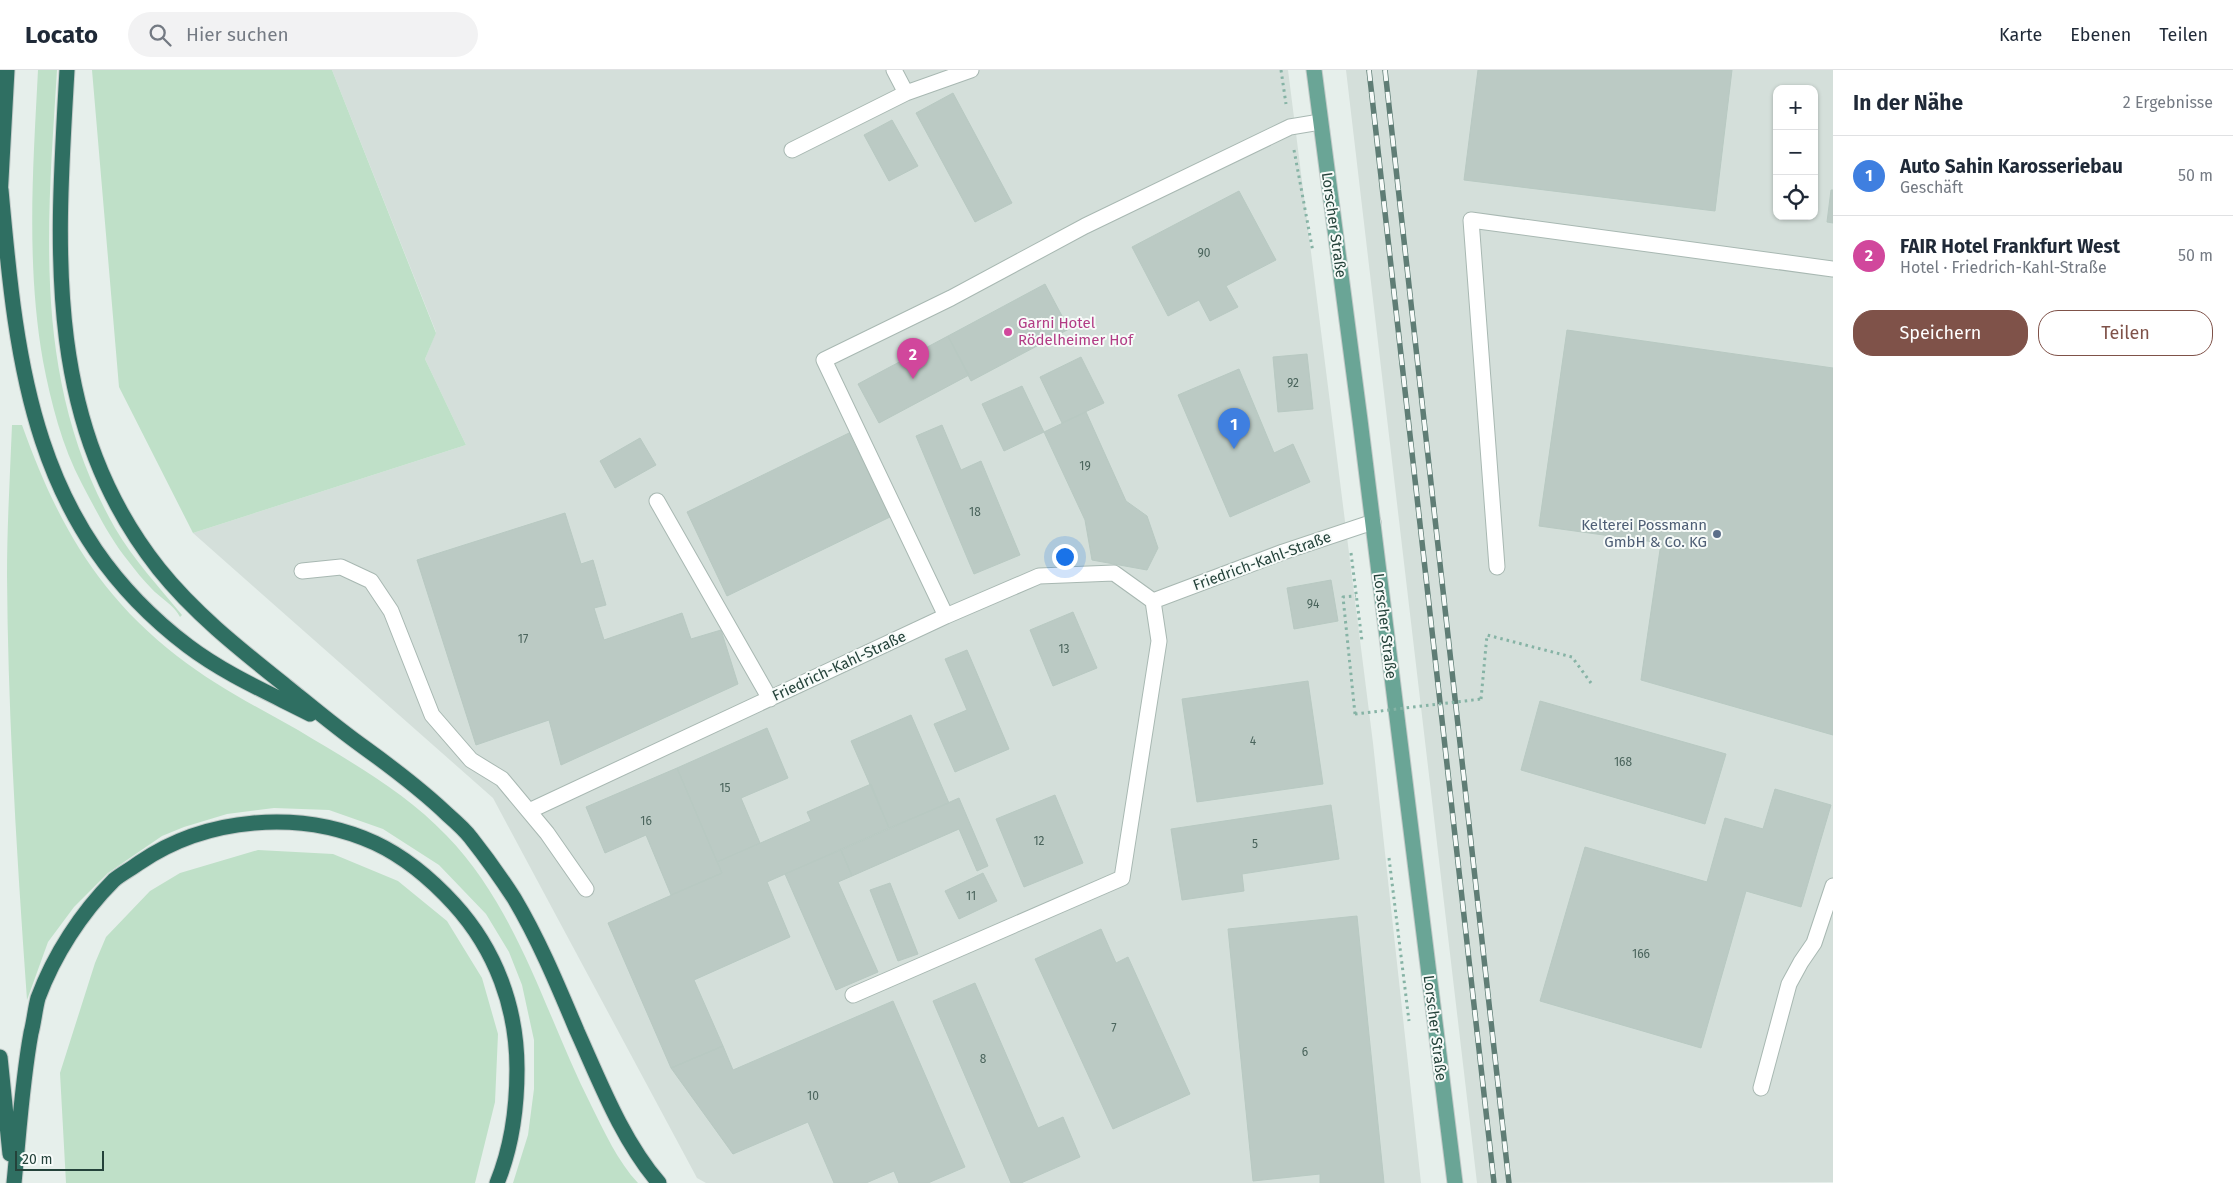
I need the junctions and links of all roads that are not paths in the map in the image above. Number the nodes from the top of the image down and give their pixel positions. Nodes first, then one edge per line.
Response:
1 (7, 70) edge
2 (67, 70) edge
3 (894, 70) edge
4 (971, 70) edge
5 (1314, 70) edge
6 (906, 93) junction
7 (1320, 122) junction
8 (792, 150) dead end
9 (0, 194) edge
10 (1833, 269) edge
11 (657, 502) dead end
12 (1372, 522) junction
13 (1497, 567) dead end
14 (302, 571) dead end
15 (1153, 601) junction
16 (946, 616) junction
17 (770, 699) junction
18 (338, 728) junction
19 (529, 811) junction
20 (1833, 886) edge
21 (586, 890) dead end
22 (852, 995) dead end
23 (0, 1057) edge
24 (1762, 1088) dead end
25 (14, 1183) edge
26 (496, 1183) edge
27 (659, 1183) edge
28 (1455, 1183) edge

1 - 9 highway
2 - 18 highway
3 - 6 street
4 - 6 street
5 - 7 main road, Lorscher Straße
6 - 8 street
7 - 12 main road, Lorscher Straße
7 - 16 street
9 - 18 highway
10 - 13 street
11 - 17 street
12 - 15 street, Friedrich-Kahl-Straße
12 - 28 main road, Lorscher Straße
14 - 19 street
15 - 16 street, Friedrich-Kahl-Straße
15 - 22 street
16 - 17 street, Friedrich-Kahl-Straße
17 - 19 street, Friedrich-Kahl-Straße
18 - 27 highway
19 - 21 street
20 - 24 street
23 - 25 highway
25 - 26 highway

